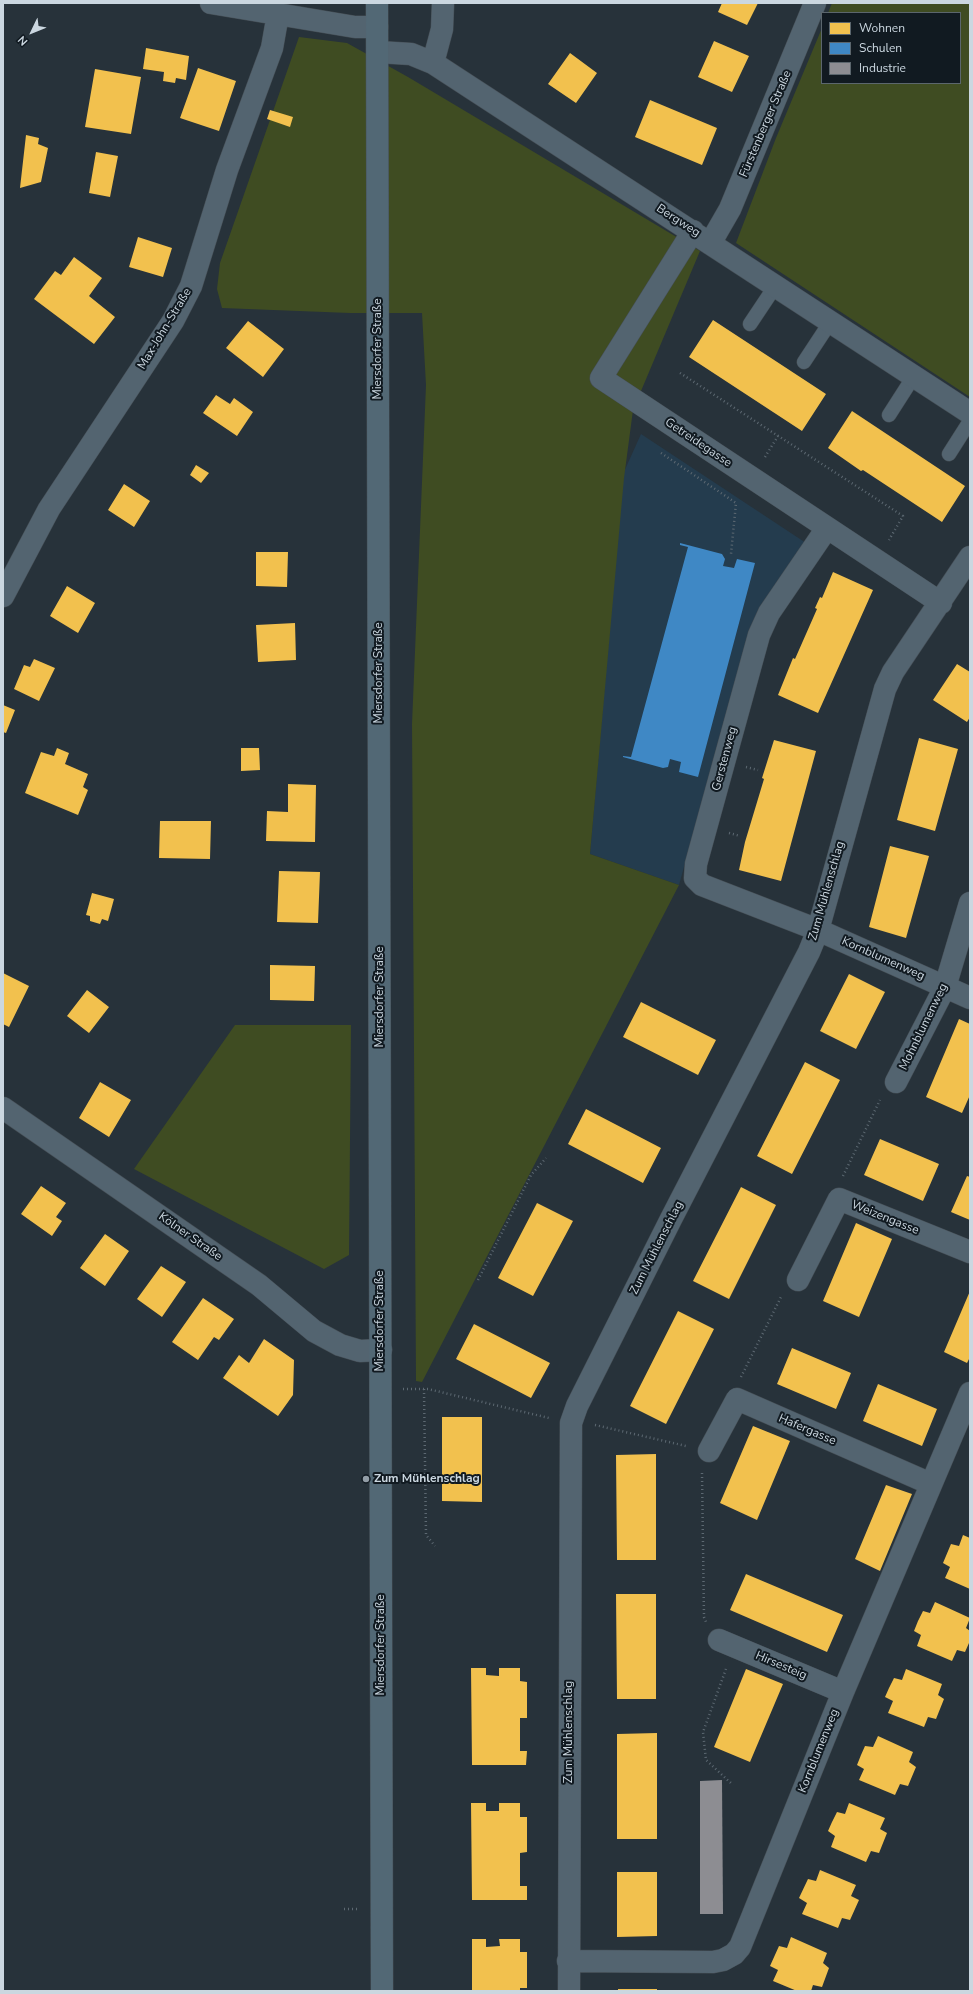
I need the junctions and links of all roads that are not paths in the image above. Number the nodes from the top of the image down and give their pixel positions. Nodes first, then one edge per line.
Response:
1 (211, 3) edge
2 (377, 3) edge
3 (443, 3) edge
4 (816, 3) edge
5 (278, 14) junction
6 (377, 27) junction
7 (378, 52) junction
8 (433, 63) junction
9 (702, 236) junction
10 (776, 285) junction
11 (831, 321) junction
12 (750, 324) dead end
13 (804, 362) dead end
14 (914, 376) junction
15 (970, 413) edge
16 (889, 415) dead end
17 (970, 421) edge
18 (949, 454) dead end
19 (827, 528) junction
20 (970, 557) edge
21 (3, 596) edge
22 (940, 603) junction
23 (970, 903) edge
24 (818, 930) junction
25 (945, 987) junction
26 (970, 998) edge
27 (896, 1082) road end
28 (3, 1108) edge
29 (970, 1252) edge
30 (798, 1280) road end
31 (381, 1350) junction
32 (970, 1393) edge
33 (709, 1452) road end
34 (931, 1484) junction
35 (726, 1643) road end
36 (843, 1692) junction
37 (568, 1961) junction
38 (382, 1991) edge
39 (569, 1991) edge

1 - 5 street
2 - 6 street, Miersdorfer Straße
3 - 8 street
4 - 9 street, Fürstenberger Straße
5 - 6 street
5 - 21 street, Max-John-Straße
6 - 7 street, Miersdorfer Straße
7 - 8 street, Bergweg
7 - 31 street, Miersdorfer Straße
8 - 9 street, Bergweg
9 - 10 street, Bergweg
9 - 19 street, Getreidegasse
10 - 11 street, Bergweg
10 - 12 lane
11 - 13 lane
11 - 14 street, Bergweg
14 - 15 street, Bergweg
14 - 16 lane
17 - 18 lane
19 - 22 street, Getreidegasse
19 - 24 street, Gerstenweg
20 - 22 street, Zum Mühlenschlag
22 - 24 street, Zum Mühlenschlag
23 - 25 street, Mohnblumenweg
24 - 25 street, Kornblumenweg
24 - 37 street, Zum Mühlenschlag
25 - 26 street, Kornblumenweg
25 - 27 street, Mohnblumenweg
28 - 31 street, Kölner Straße
29 - 30 street, Weizengasse
31 - 38 street, Miersdorfer Straße
32 - 34 street, Kornblumenweg
33 - 34 street, Hafergasse
34 - 36 street, Kornblumenweg
35 - 36 street, Hirsesteig
36 - 37 street, Kornblumenweg
37 - 39 street, Zum Mühlenschlag

